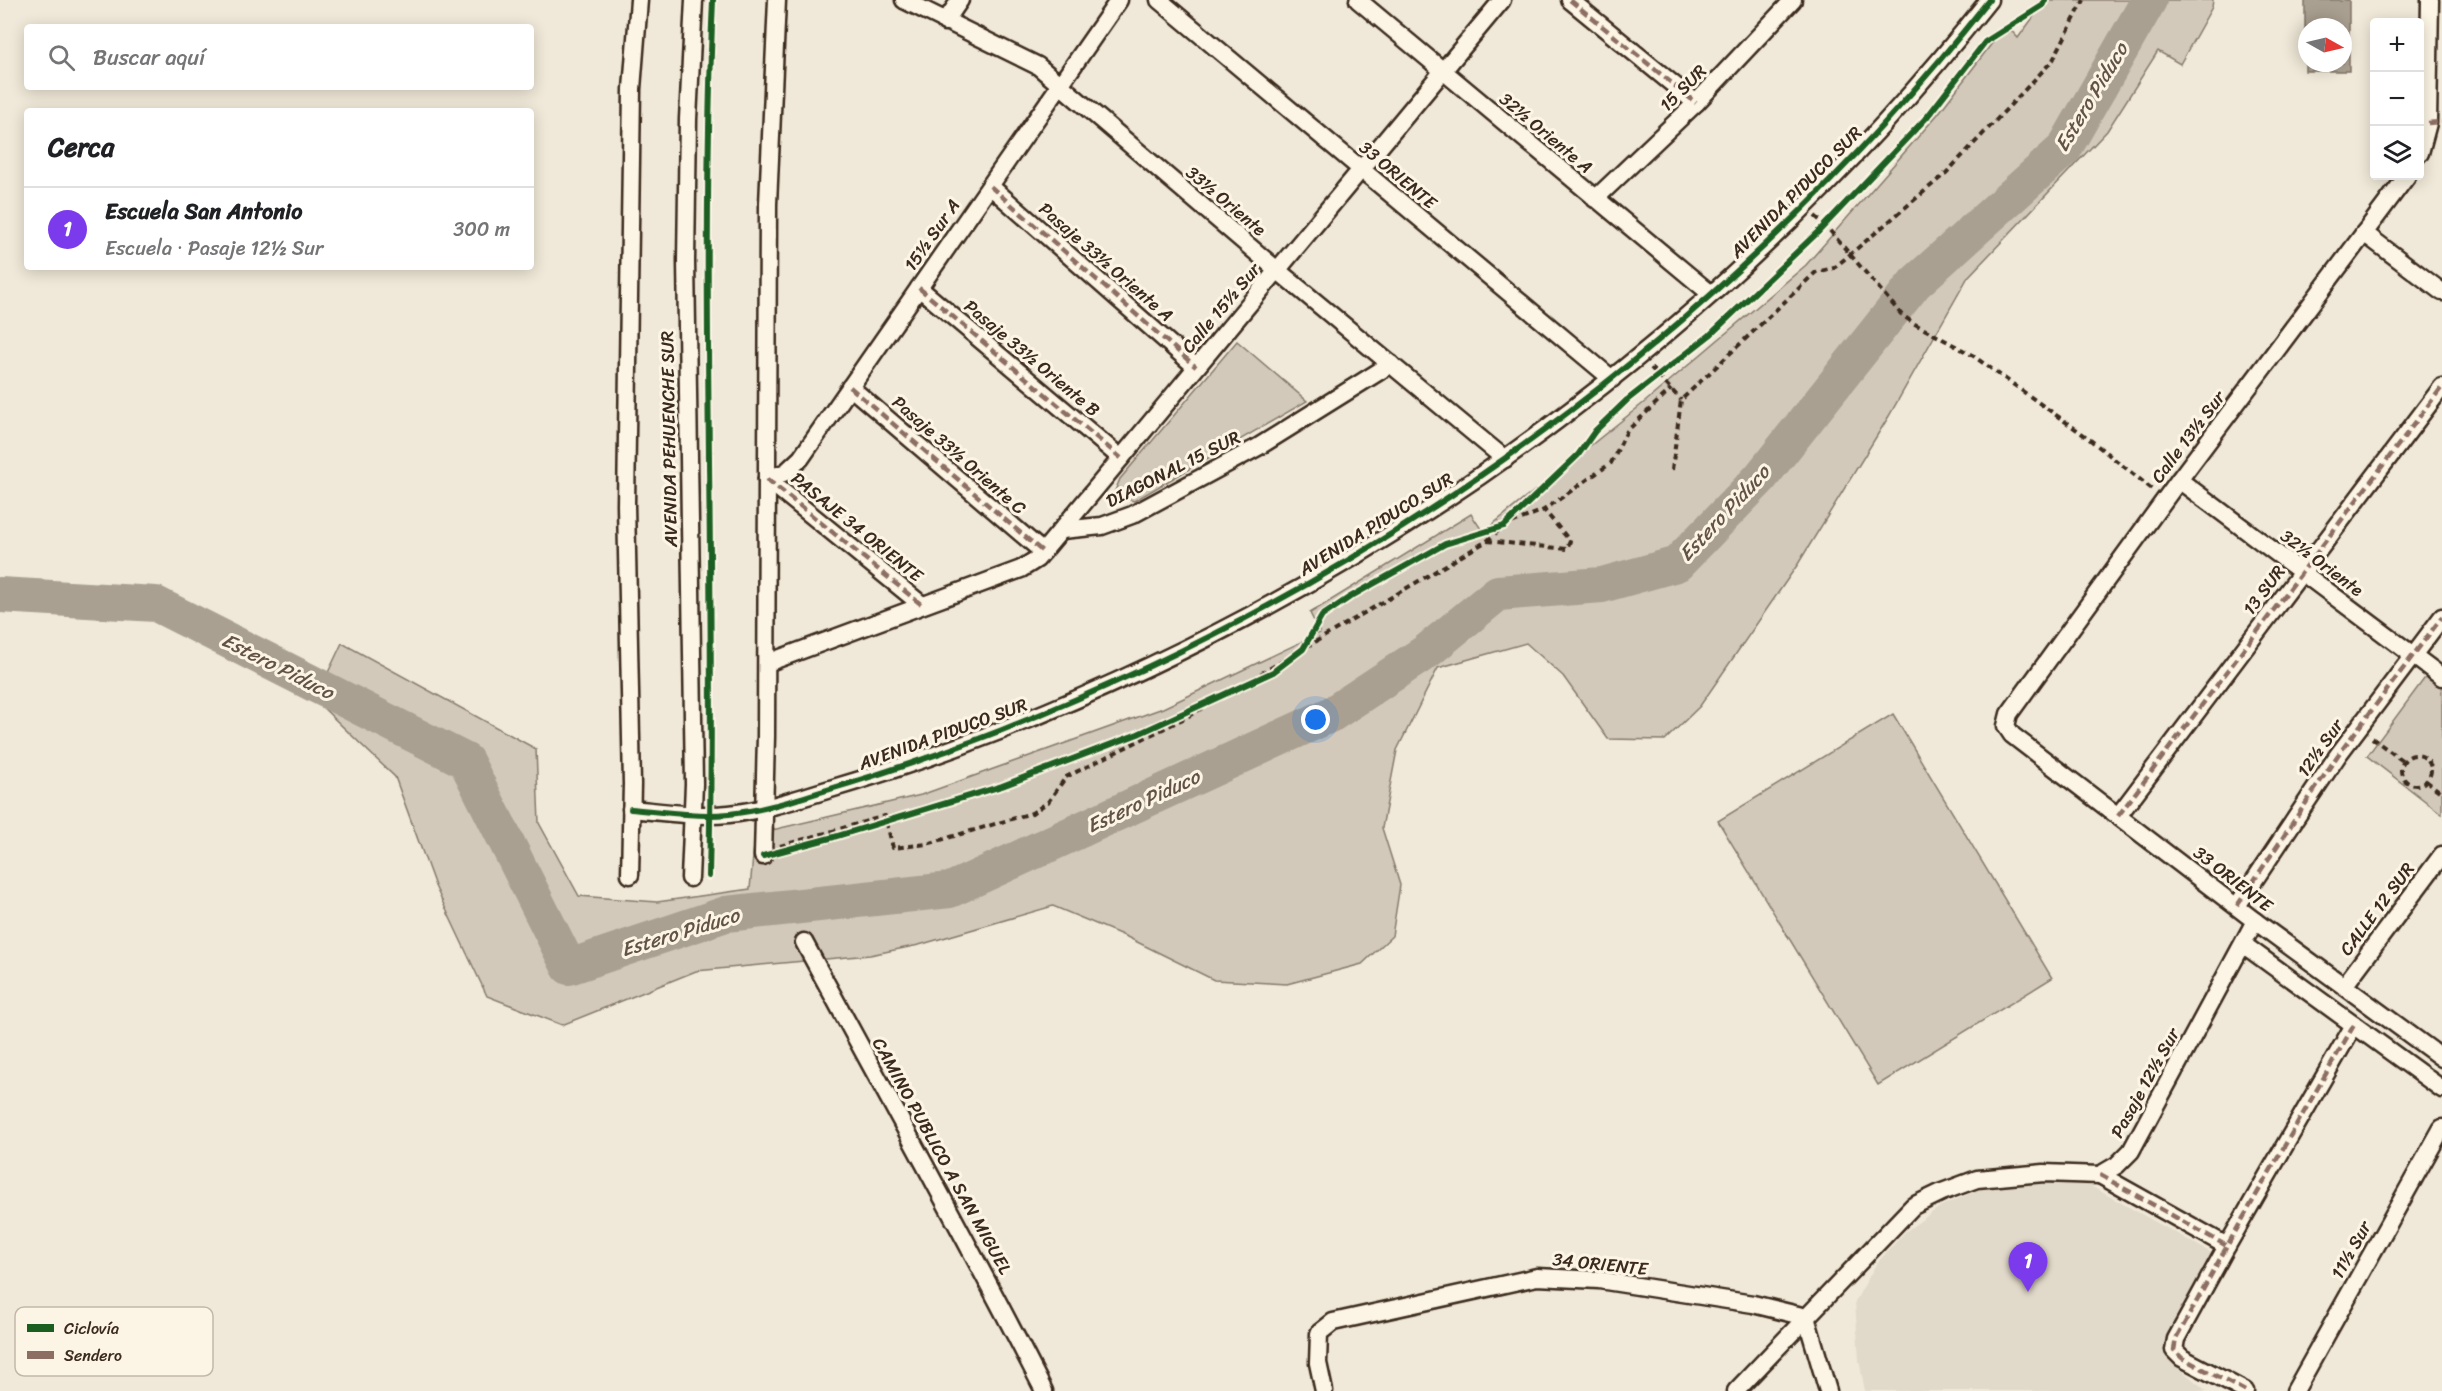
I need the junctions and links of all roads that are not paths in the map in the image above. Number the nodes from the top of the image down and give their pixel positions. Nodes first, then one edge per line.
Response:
1 (639, 0) edge
2 (694, 0) edge
3 (777, 0) edge
4 (904, 0) edge
5 (960, 0) edge
6 (1119, 0) edge
7 (1159, 0) edge
8 (1358, 0) edge
9 (1502, 0) edge
10 (1570, 0) edge
11 (1989, 0) edge
12 (2430, 0) edge
13 (1788, 2) edge
14 (945, 22) junction
15 (1442, 72) junction
16 (1059, 86) junction
17 (1696, 103) junction
18 (2435, 122) edge
19 (2424, 145) edge
20 (1361, 169) junction
21 (2404, 180) edge
22 (990, 186) junction
23 (1596, 199) junction
24 (2364, 233) junction
25 (1277, 270) junction
26 (919, 288) junction
27 (2442, 292) edge
28 (1712, 294) junction
29 (1391, 364) junction
30 (1196, 367) junction
31 (1612, 379) junction
32 (850, 387) junction
33 (2442, 387) edge
34 (1121, 458) junction
35 (1505, 459) junction
36 (767, 479) junction
37 (2179, 480) junction
38 (1062, 530) junction
39 (1043, 552) junction
40 (2302, 572) junction
41 (922, 605) junction
42 (2442, 616) edge
43 (2413, 655) junction
44 (766, 663) junction
45 (2442, 677) edge
46 (2006, 726) joint
47 (632, 809) junction
48 (765, 809) junction
49 (692, 814) junction
50 (2118, 816) junction
51 (763, 853) road end
52 (2442, 855) edge
53 (630, 875) dead end
54 (690, 878) dead end
55 (2237, 906) junction
56 (2255, 921) junction
57 (804, 942) dead end
58 (2244, 945) junction
59 (2344, 986) junction
60 (2354, 1025) junction
61 (2442, 1058) edge
62 (2442, 1089) edge
63 (2442, 1128) edge
64 (2100, 1175) junction
65 (2227, 1246) junction
66 (1806, 1317) junction
67 (1044, 1391) edge
68 (1324, 1391) edge
69 (1736, 1391) edge
70 (1828, 1391) edge
71 (2245, 1391) edge
72 (2295, 1391) edge

1 - 47 street
2 - 49 street, AVENIDA PEHUENCHE SUR
3 - 36 street
4 - 14 street, 33½ Oriente
5 - 14 street
6 - 16 street, 15½ Sur A
7 - 20 street, 33 ORIENTE
8 - 15 street, 32½ Oriente A
9 - 15 street, Calle 15½ Sur
10 - 17 street
11 - 28 street, AVENIDA PIDUCO SUR
12 - 18 street
13 - 17 street, 15 SUR
14 - 16 street, 33½ Oriente
15 - 20 street, Calle 15½ Sur
15 - 23 street, 32½ Oriente A
16 - 22 street, 15½ Sur A
16 - 25 street, 33½ Oriente
17 - 23 street, 15 SUR
18 - 19 street
20 - 25 street, Calle 15½ Sur
20 - 31 street, 33 ORIENTE
21 - 24 street, Calle 13½ Sur
22 - 26 street, 15½ Sur A
22 - 30 street, Pasaje 33½ Oriente A
23 - 28 street, 32½ Oriente A
24 - 27 street
24 - 37 street, Calle 13½ Sur
25 - 29 street, 33½ Oriente
25 - 30 street, Calle 15½ Sur
26 - 32 street, 15½ Sur A
26 - 34 street, Pasaje 33½ Oriente B
28 - 31 street, AVENIDA PIDUCO SUR
29 - 35 street, 33½ Oriente
29 - 38 street, DIAGONAL 15 SUR
30 - 34 street, Calle 15½ Sur
31 - 35 street, AVENIDA PIDUCO SUR
32 - 36 street, 15½ Sur A
32 - 39 street, Pasaje 33½ Oriente C
33 - 40 street, 13 SUR
34 - 38 street, Calle 15½ Sur
35 - 48 street, AVENIDA PIDUCO SUR
36 - 41 street, PASAJE 34 ORIENTE
36 - 44 street
37 - 40 street, 32½ Oriente
37 - 46 street, Calle 13½ Sur
38 - 39 street
39 - 41 street
40 - 43 street, 32½ Oriente
40 - 50 street, 13 SUR
41 - 44 street
42 - 43 street, 12½ Sur
43 - 45 street, 32½ Oriente
43 - 55 street, 12½ Sur
44 - 48 street
46 - 50 street, 33 ORIENTE
47 - 49 street, AVENIDA PIDUCO SUR
47 - 53 street
48 - 49 street, AVENIDA PIDUCO SUR
48 - 51 street
49 - 54 street, AVENIDA PEHUENCHE SUR
50 - 55 street, 33 ORIENTE
52 - 59 street, CALLE 12 SUR
55 - 56 street, 33 ORIENTE
56 - 58 street, Pasaje 12½ Sur
56 - 59 street, 33 ORIENTE
57 - 67 street, CAMINO PUBLICO A SAN MIGUEL
58 - 60 street
58 - 64 street, Pasaje 12½ Sur
59 - 61 street, 33 ORIENTE
60 - 62 street
60 - 65 street
63 - 72 street, 11½ Sur
64 - 65 street
64 - 66 street
65 - 71 street
66 - 68 street, 34 ORIENTE
66 - 69 street
66 - 70 street

